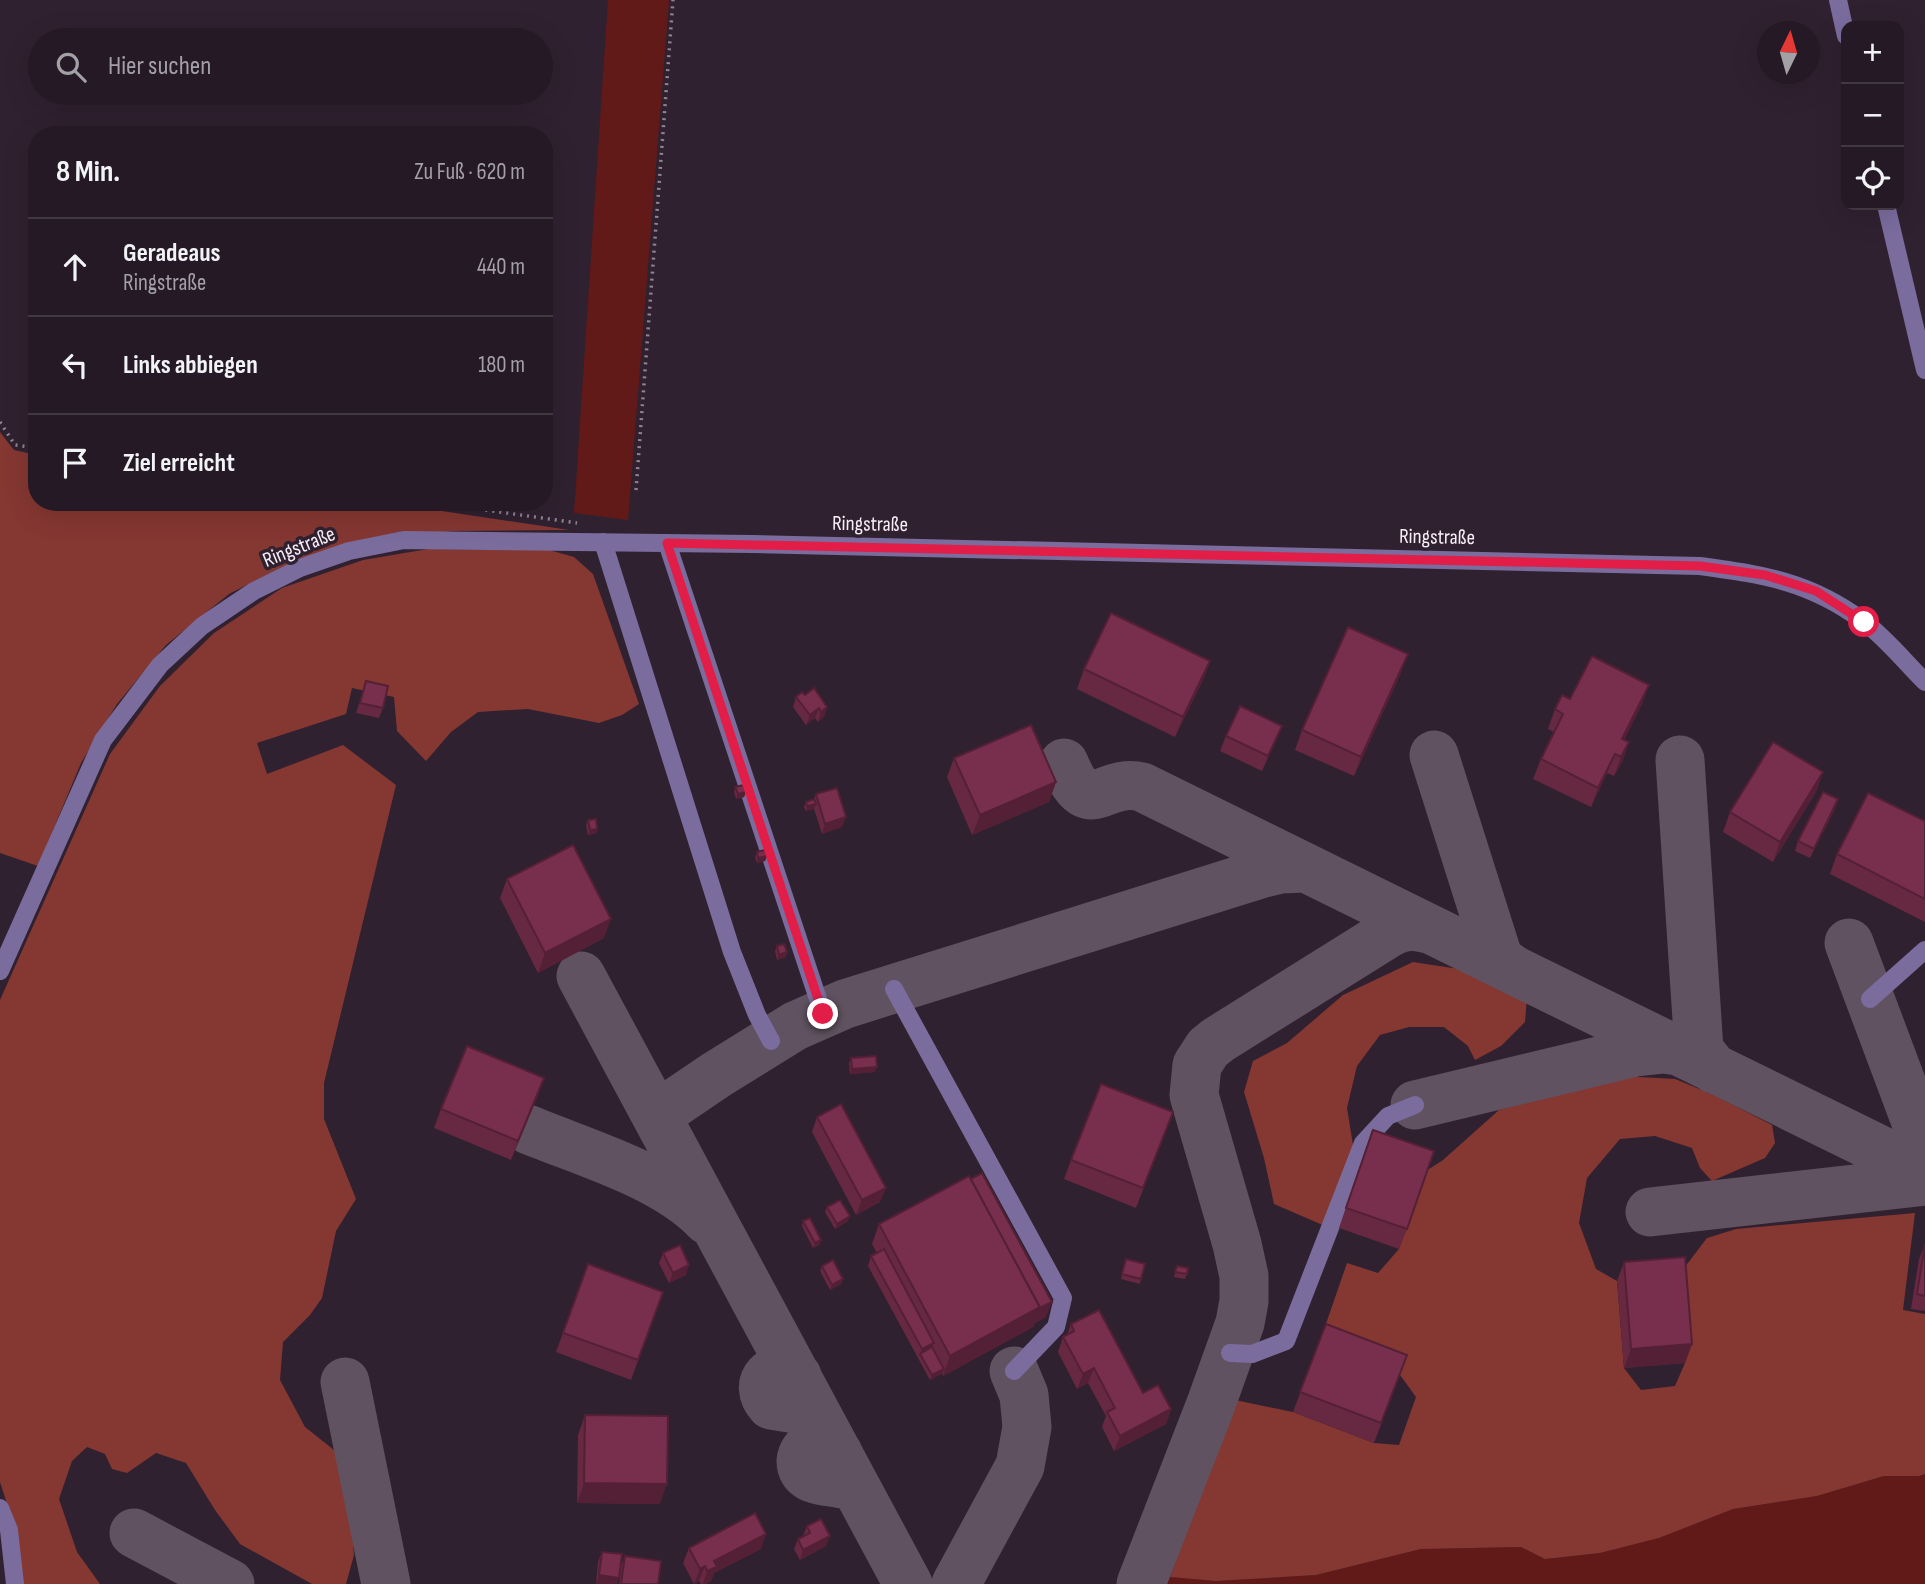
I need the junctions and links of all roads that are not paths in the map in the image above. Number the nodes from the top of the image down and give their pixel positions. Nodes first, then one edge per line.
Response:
1 (1838, 0) edge
2 (1843, 21) edge
3 (1887, 210) edge
4 (1925, 370) edge
5 (603, 542) junction
6 (667, 543) junction
7 (1925, 682) edge
8 (1925, 950) edge
9 (0, 971) edge
10 (894, 989) dead end
11 (1870, 999) dead end
12 (823, 1014) dead end
13 (771, 1041) dead end
14 (1415, 1105) dead end
15 (1230, 1353) dead end
16 (1014, 1371) dead end
17 (0, 1508) edge
18 (15, 1584) edge

1 - 2 street
3 - 4 street
5 - 6 street, Ringstraße
5 - 9 street, Ringstraße
5 - 13 street
6 - 7 street, Ringstraße
6 - 12 street
8 - 11 street
10 - 16 street
14 - 15 street
17 - 18 street

